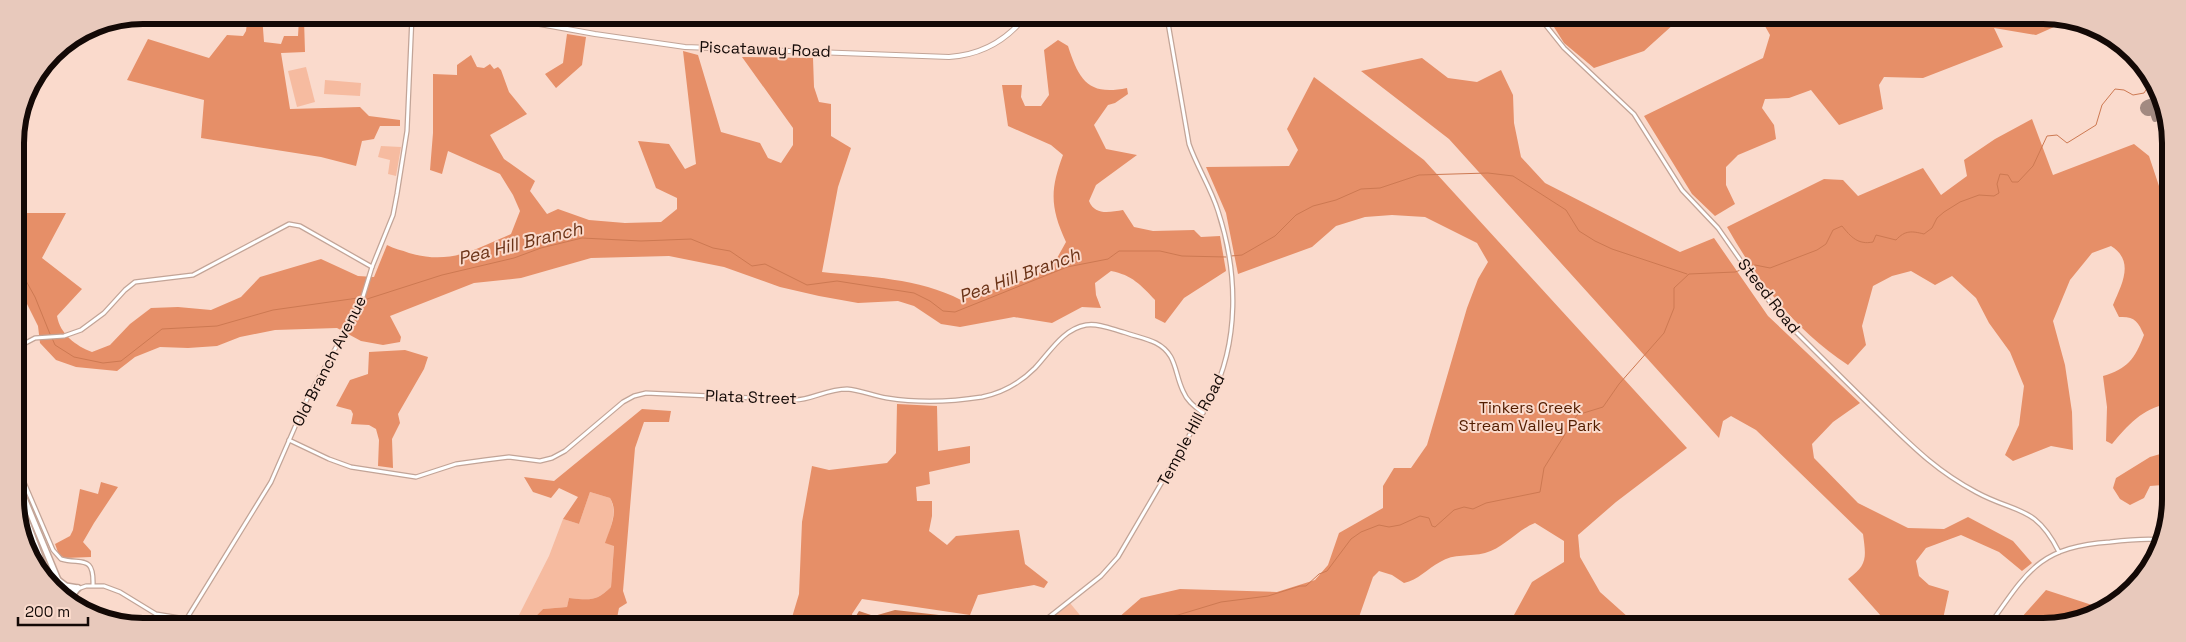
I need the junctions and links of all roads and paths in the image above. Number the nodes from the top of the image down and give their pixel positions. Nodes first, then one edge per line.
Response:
1 (412, 24) edge
2 (539, 24) edge
3 (1018, 24) edge
4 (1168, 24) edge
5 (1545, 24) edge
6 (372, 266) junction
7 (24, 344) edge
8 (1203, 412) junction
9 (289, 440) junction
10 (24, 482) edge
11 (24, 498) edge
12 (25, 518) edge
13 (2155, 540) edge
14 (2059, 552) junction
15 (42, 562) edge
16 (58, 580) joint
17 (93, 585) junction
18 (78, 588) junction
19 (68, 592) edge
20 (72, 595) edge
21 (172, 617) joint
22 (179, 618) edge
23 (187, 618) edge
24 (1048, 618) edge
25 (1995, 618) edge

1 - 6 street, Old Branch Avenue
2 - 3 main road, Piscataway Road
4 - 8 street, Temple Hill Road
5 - 14 street, Steed Road
6 - 7 street
6 - 9 street, Old Branch Avenue
8 - 9 street, Plata Street
8 - 24 street, Temple Hill Road
9 - 23 street, Old Branch Avenue
10 - 17 street
11 - 16 highway
12 - 15 highway
13 - 14 street
14 - 25 street
16 - 18 highway
17 - 18 street
17 - 21 street
18 - 19 street
18 - 20 highway
21 - 22 street

